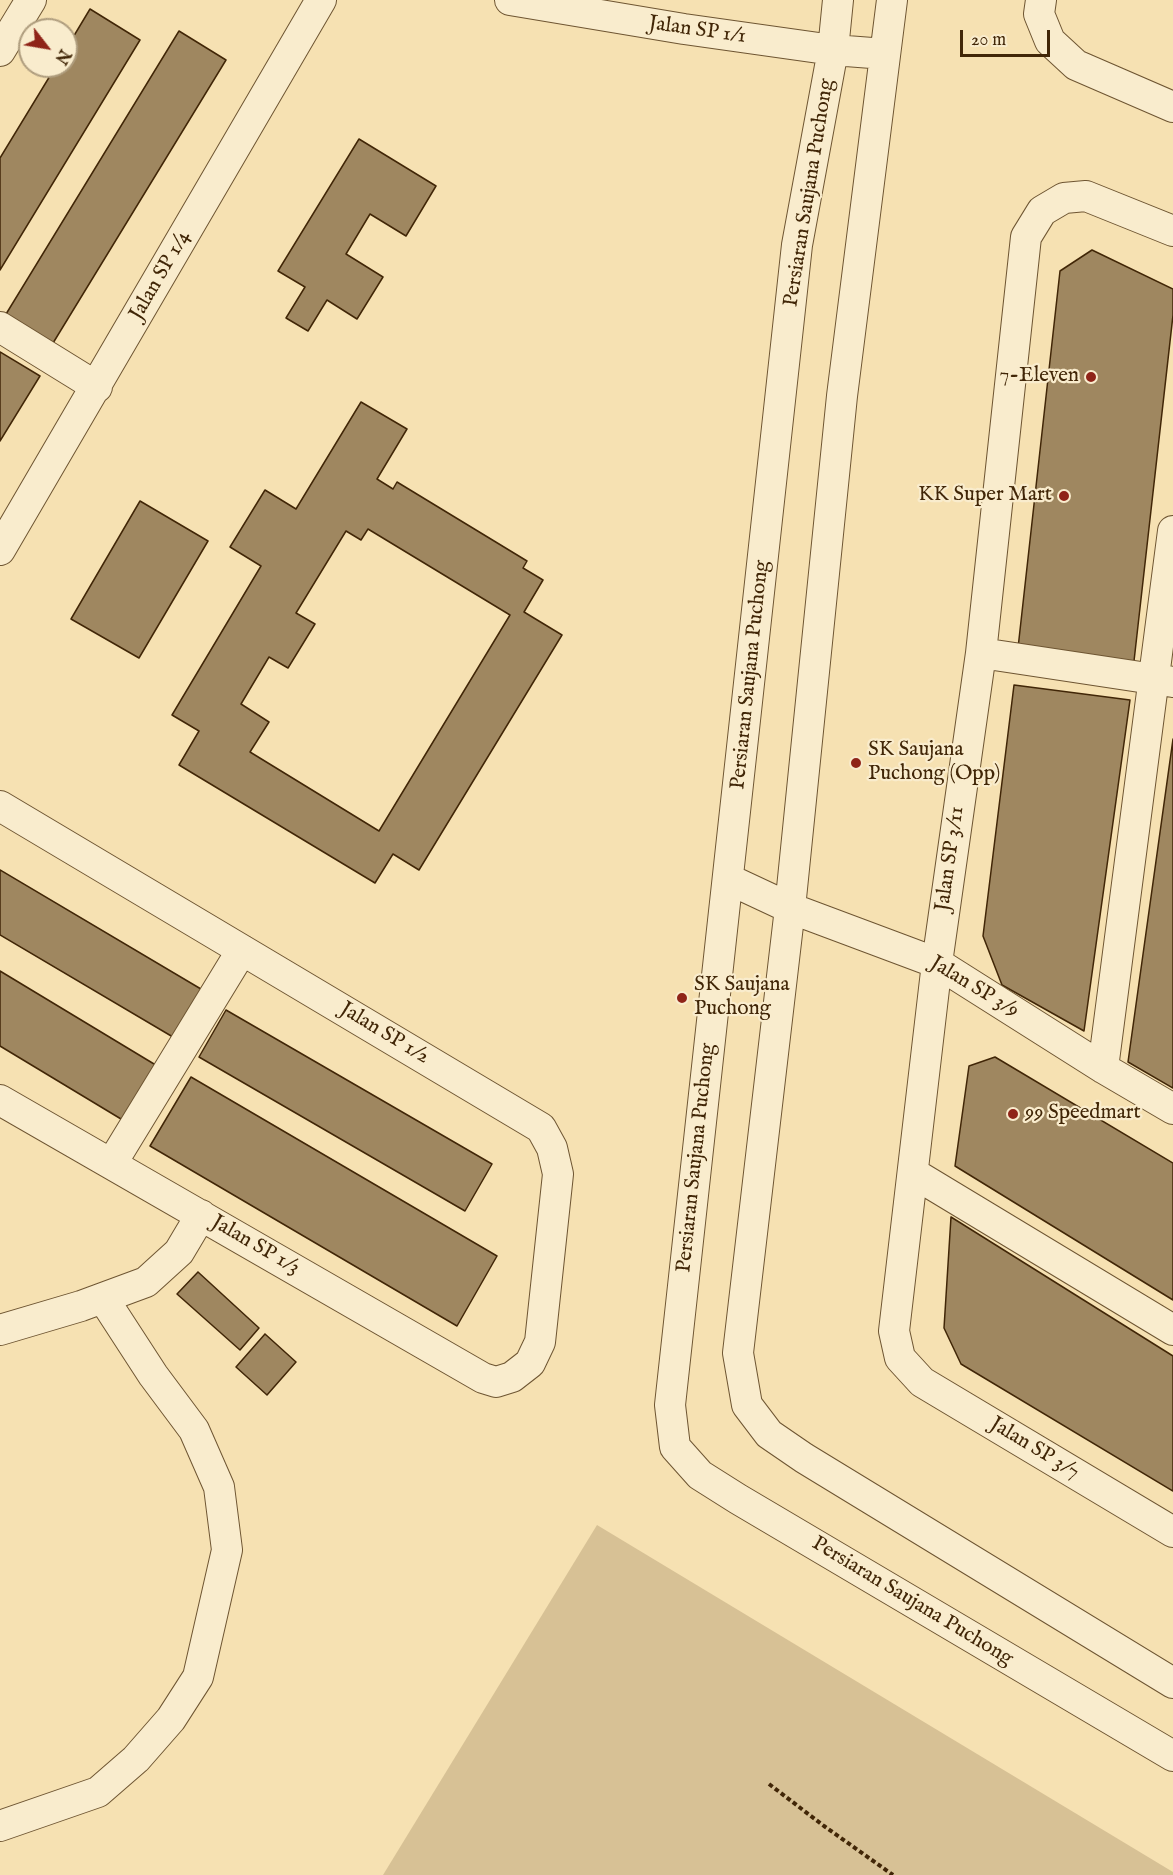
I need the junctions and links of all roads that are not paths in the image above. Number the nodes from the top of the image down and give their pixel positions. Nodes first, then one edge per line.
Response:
1 (31, 0) edge
2 (321, 0) edge
3 (510, 0) edge
4 (838, 0) edge
5 (892, 0) edge
6 (1041, 0) edge
7 (833, 50) junction
8 (0, 51) edge
9 (885, 54) junction
10 (1173, 107) edge
11 (1173, 231) edge
12 (0, 327) edge
13 (97, 387) junction
14 (1173, 531) edge
15 (0, 550) edge
16 (981, 653) junction
17 (1164, 680) edge
18 (0, 806) edge
19 (728, 879) junction
20 (790, 908) junction
21 (242, 950) junction
22 (937, 963) junction
23 (1103, 1068) junction
24 (0, 1100) edge
25 (1173, 1109) edge
26 (112, 1163) junction
27 (913, 1173) junction
28 (201, 1215) junction
29 (103, 1298) junction
30 (0, 1330) edge
31 (1173, 1330) edge
32 (900, 1358) joint
33 (512, 1377) joint
34 (1173, 1532) edge
35 (1173, 1683) edge
36 (1173, 1756) edge
37 (0, 1826) edge

1 - 8 street
2 - 13 street, Jalan SP 1/4
3 - 7 street, Jalan SP 1/1
4 - 7 street, Persiaran Saujana Puchong
5 - 9 street
6 - 10 street
7 - 9 street, Jalan SP 1/1
7 - 19 street, Persiaran Saujana Puchong
9 - 20 street
11 - 16 street, Jalan SP 3/11
12 - 13 street
13 - 15 street, Jalan SP 1/4
14 - 17 street
16 - 17 street
16 - 22 street, Jalan SP 3/11
17 - 23 street
18 - 21 street, Jalan SP 1/2
19 - 20 street, Jalan SP 3/9
19 - 36 street, Persiaran Saujana Puchong
20 - 22 street, Jalan SP 3/9
20 - 35 street
21 - 26 street
21 - 33 street, Jalan SP 1/2
22 - 23 street, Jalan SP 3/9
22 - 27 street, Jalan SP 3/11
23 - 25 street, Jalan SP 3/9
24 - 26 street, Jalan SP 1/3
26 - 28 street, Jalan SP 1/3
27 - 31 street
27 - 32 street, Jalan SP 3/11
28 - 29 street
28 - 33 street, Jalan SP 1/3
29 - 30 street
29 - 37 street
32 - 34 street, Jalan SP 3/7

